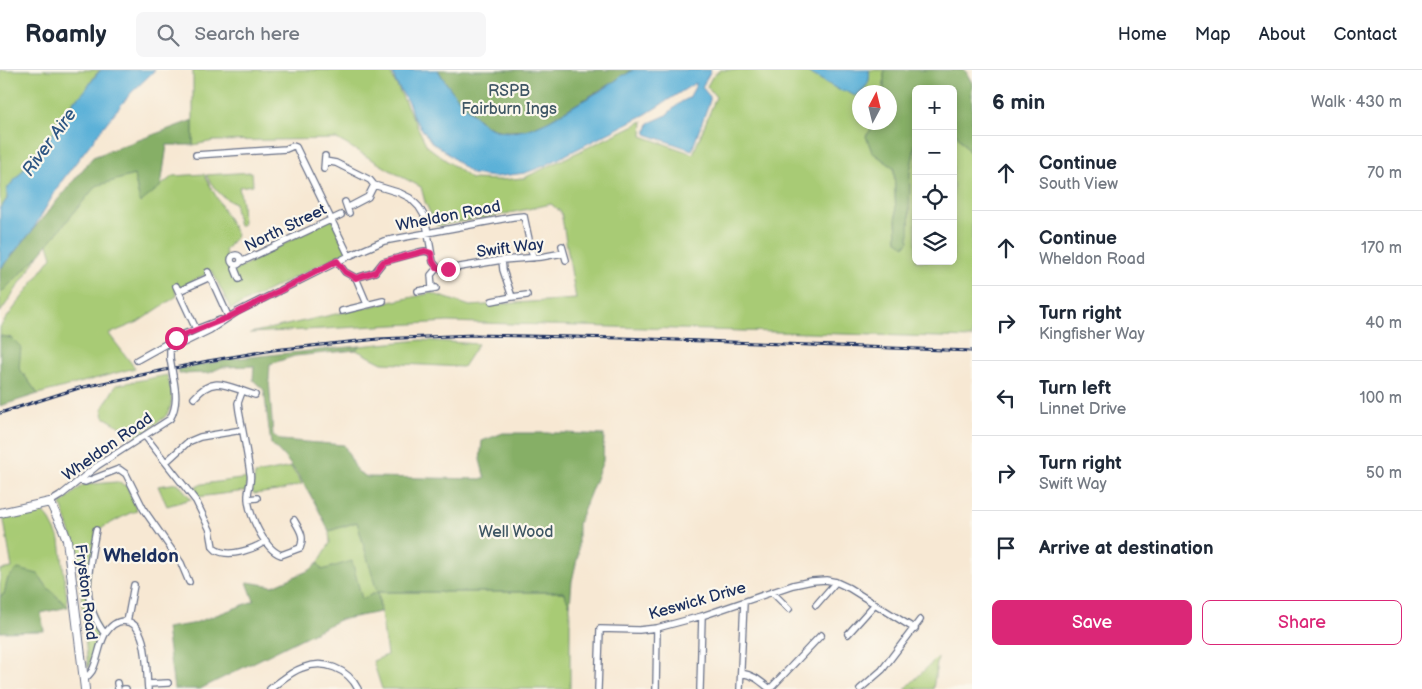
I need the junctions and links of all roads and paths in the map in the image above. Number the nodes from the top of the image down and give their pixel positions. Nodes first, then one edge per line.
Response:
1 (196, 155) dead end
2 (324, 169) dead end
3 (374, 185) junction
4 (347, 208) dead end
5 (341, 215) dead end
6 (332, 218) junction
7 (429, 232) junction
8 (562, 246) dead end
9 (431, 253) junction
10 (563, 253) junction
11 (349, 256) junction
12 (533, 258) junction
13 (502, 260) junction
14 (566, 260) dead end
15 (337, 261) junction
16 (437, 268) junction
17 (356, 278) junction
18 (239, 279) dead end
19 (418, 291) dead end
20 (527, 295) dead end
21 (512, 297) junction
22 (492, 300) dead end
23 (384, 301) dead end
24 (367, 304) junction
25 (342, 311) dead end
26 (228, 317) junction
27 (196, 329) junction
28 (137, 360) dead end
29 (203, 379) dead end
30 (206, 386) junction
31 (242, 392) junction
32 (255, 395) dead end
33 (194, 398) dead end
34 (242, 430) junction
35 (145, 436) junction
36 (166, 462) junction
37 (79, 480) junction
38 (257, 498) dead end
39 (248, 499) junction
40 (50, 502) junction
41 (0, 513) edge
42 (294, 520) dead end
43 (96, 530) dead end
44 (266, 540) junction
45 (189, 582) dead end
46 (836, 582) junction
47 (134, 585) dead end
48 (772, 592) junction
49 (744, 602) junction
50 (875, 604) junction
51 (816, 605) dead end
52 (789, 609) dead end
53 (702, 616) junction
54 (920, 620) dead end
55 (127, 622) junction
56 (657, 628) junction
57 (915, 629) junction
58 (105, 634) junction
59 (848, 634) dead end
60 (821, 635) dead end
61 (741, 674) junction
62 (84, 680) junction
63 (168, 683) dead end
64 (148, 687) edge
65 (85, 689) edge
66 (270, 689) edge
67 (358, 689) edge
68 (598, 689) edge
69 (656, 689) edge
70 (700, 689) edge
71 (740, 689) edge
72 (770, 689) edge
73 (860, 689) edge

1 - 6 street
2 - 3 street
3 - 4 street
3 - 7 street
5 - 6 street, North Street
6 - 11 street
6 - 18 street, North Street
7 - 9 street
7 - 11 street, Wheldon Road
7 - 12 street, Wheldon Road
8 - 10 street
9 - 16 street
9 - 17 street
10 - 12 street, Swift Way
10 - 14 street
11 - 15 street, Wheldon Road
12 - 13 street, Swift Way
13 - 16 street, Swift Way
13 - 21 street
15 - 17 street
15 - 26 street, Wheldon Road
16 - 19 street
17 - 24 street
20 - 21 street
21 - 22 street
23 - 24 street
24 - 25 street
26 - 27 street
26 - 27 street
26 - 35 street, Wheldon Road, bridge
27 - 28 street
29 - 30 street
30 - 31 street
30 - 33 street
31 - 32 street
31 - 34 street
34 - 36 street
34 - 39 street
35 - 36 street
35 - 37 street, Wheldon Road
36 - 44 street
37 - 40 street, Wheldon Road
37 - 45 street
38 - 39 street
39 - 44 street
40 - 41 street, Wheldon Road
40 - 62 street, Fryston Road
42 - 44 street
43 - 58 street, Fryston Road
46 - 48 street, Keswick Drive
46 - 50 street, Keswick Drive
46 - 51 street
47 - 55 street
48 - 49 street, Keswick Drive
48 - 52 street, Keswick Drive
49 - 53 street, Keswick Drive
49 - 61 street
50 - 57 street, Keswick Drive
50 - 59 street
53 - 56 street, Keswick Drive
53 - 70 street
54 - 57 street
55 - 58 street
55 - 64 street
56 - 68 street, Keswick Drive
56 - 69 street
57 - 73 street
58 - 62 street
60 - 72 street
61 - 71 street
61 - 72 street
62 - 65 street, Fryston Road
63 - 64 street
66 - 67 street

